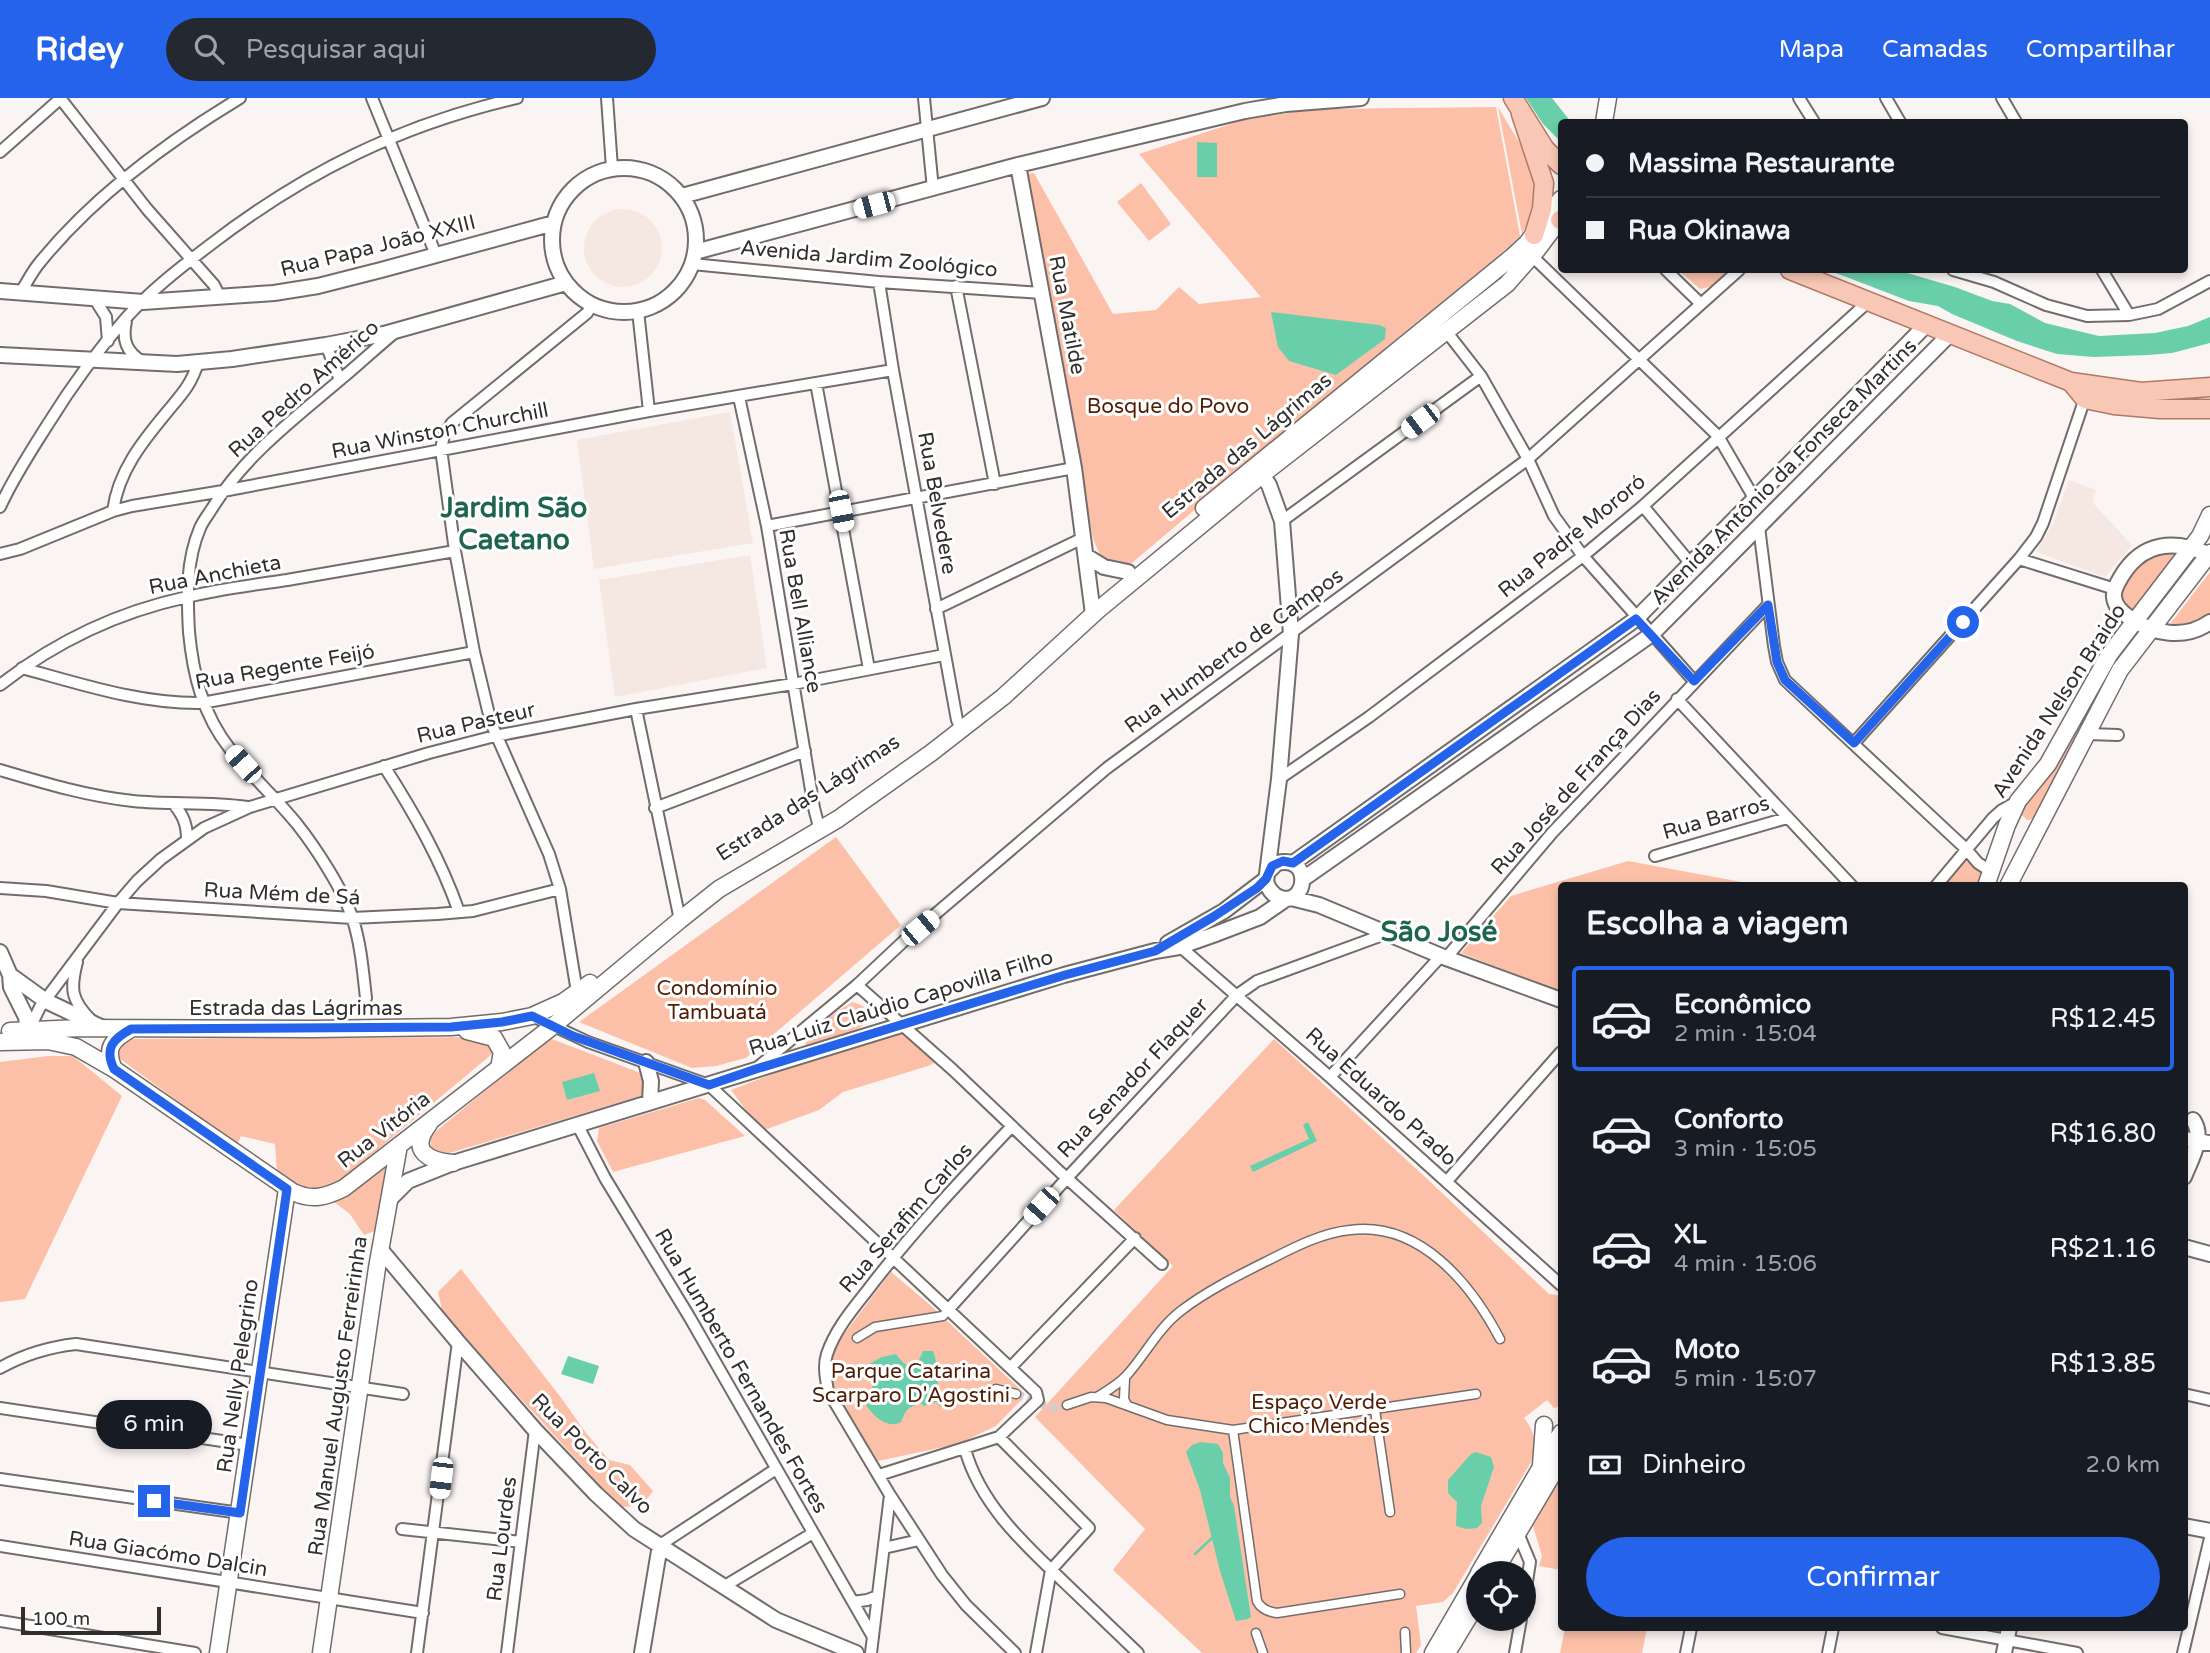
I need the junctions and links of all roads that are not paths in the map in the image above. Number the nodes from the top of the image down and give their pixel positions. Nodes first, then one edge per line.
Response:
1 (60, 98) edge
2 (240, 98) edge
3 (372, 98) edge
4 (517, 98) edge
5 (607, 98) edge
6 (925, 98) edge
7 (1042, 98) edge
8 (1361, 98) edge
9 (1799, 98) edge
10 (1886, 98) edge
11 (2002, 98) edge
12 (1517, 106) edge
13 (1812, 119) edge
14 (1898, 119) edge
15 (2011, 119) edge
16 (927, 128) junction
17 (389, 138) junction
18 (0, 152) edge
19 (1558, 161) edge
20 (1018, 165) junction
21 (612, 168) junction
22 (125, 178) junction
23 (933, 189) junction
24 (682, 196) junction
25 (1558, 203) edge
26 (554, 223) junction
27 (1558, 223) edge
28 (1534, 235) junction
29 (436, 255) junction
30 (1532, 256) junction
31 (694, 258) junction
32 (190, 260) junction
33 (1669, 273) edge
34 (1736, 273) edge
35 (1798, 273) edge
36 (1964, 273) edge
37 (1988, 273) edge
38 (2104, 273) edge
39 (2210, 281) edge
40 (879, 282) junction
41 (1994, 282) junction
42 (566, 283) junction
43 (956, 286) junction
44 (0, 291) edge
45 (20, 292) junction
46 (1042, 293) junction
47 (220, 297) junction
48 (94, 298) junction
49 (1869, 301) junction
50 (143, 302) junction
51 (592, 304) junction
52 (1701, 304) junction
53 (638, 311) junction
54 (2129, 315) junction
55 (126, 318) junction
56 (1927, 324) junction
57 (396, 331) junction
58 (1446, 331) junction
59 (1950, 334) junction
60 (107, 341) junction
61 (326, 345) junction
62 (0, 355) edge
63 (94, 360) junction
64 (1640, 360) junction
65 (143, 362) junction
66 (198, 362) junction
67 (893, 370) junction
68 (1880, 370) junction
69 (1481, 376) junction
70 (340, 380) junction
71 (816, 383) junction
72 (2210, 387) edge
73 (1898, 388) junction
74 (2087, 392) junction
75 (739, 397) junction
76 (2210, 409) edge
77 (649, 411) junction
78 (1718, 436) junction
79 (441, 449) junction
80 (1528, 459) junction
81 (1074, 468) junction
82 (1259, 469) junction
83 (995, 484) junction
84 (223, 491) junction
85 (916, 498) junction
86 (1754, 498) junction
87 (1643, 506) junction
88 (0, 507) edge
89 (113, 511) junction
90 (841, 511) junction
91 (2210, 515) edge
92 (1282, 521) junction
93 (767, 526) junction
94 (1759, 527) junction
95 (1083, 538) junction
96 (2191, 548) junction
97 (455, 551) junction
98 (0, 554) edge
99 (2210, 554) edge
100 (1086, 555) junction
101 (1584, 556) junction
102 (2019, 559) junction
103 (1691, 564) junction
104 (1128, 572) junction
105 (2115, 589) junction
106 (187, 597) junction
107 (1768, 605) junction
108 (1093, 608) junction
109 (936, 609) junction
110 (1636, 619) junction
111 (2134, 621) junction
112 (2210, 622) edge
113 (2151, 630) junction
114 (1290, 634) junction
115 (1652, 634) junction
116 (474, 652) junction
117 (944, 655) junction
118 (22, 668) junction
119 (869, 668) junction
120 (1694, 681) junction
121 (793, 684) junction
122 (0, 685) edge
123 (1677, 699) junction
124 (202, 703) junction
125 (636, 709) junction
126 (2095, 718) junction
127 (959, 725) junction
128 (2068, 728) junction
129 (2088, 734) junction
130 (495, 736) junction
131 (1854, 743) junction
132 (805, 751) junction
133 (384, 766) junction
134 (0, 769) edge
135 (1279, 779) junction
136 (275, 800) junction
137 (173, 803) junction
138 (2015, 806) junction
139 (250, 807) junction
140 (655, 808) junction
141 (1787, 818) junction
142 (1274, 819) junction
143 (2041, 821) junction
144 (818, 826) junction
145 (2004, 833) junction
146 (187, 839) junction
147 (1966, 849) junction
148 (2027, 849) junction
149 (1655, 856) dead end
150 (1291, 863) junction
151 (2017, 869) junction
152 (1267, 876) junction
153 (1989, 879) edge
154 (1303, 881) junction
155 (1848, 882) edge
156 (1939, 882) edge
157 (2010, 882) edge
158 (0, 888) edge
159 (560, 889) junction
160 (1289, 898) junction
161 (118, 903) junction
162 (1319, 905) junction
163 (459, 912) junction
164 (678, 916) junction
165 (352, 918) junction
166 (1205, 922) junction
167 (1388, 933) junction
168 (1213, 935) junction
169 (1177, 943) junction
170 (0, 952) edge
171 (79, 956) junction
172 (1444, 957) junction
173 (10, 975) junction
174 (857, 985) junction
175 (577, 992) junction
176 (1237, 995) junction
177 (366, 998) dead end
178 (1558, 999) edge
179 (46, 1001) junction
180 (528, 1017) junction
181 (901, 1024) junction
182 (99, 1026) junction
183 (451, 1027) junction
184 (553, 1027) junction
185 (131, 1029) junction
186 (0, 1032) edge
187 (29, 1035) junction
188 (0, 1041) edge
189 (533, 1041) junction
190 (1558, 1055) edge
191 (646, 1062) junction
192 (499, 1068) junction
193 (114, 1069) junction
194 (756, 1069) junction
195 (1330, 1077) junction
196 (709, 1085) junction
197 (650, 1102) junction
198 (433, 1119) junction
199 (2188, 1119) edge
200 (2210, 1123) edge
201 (577, 1124) junction
202 (1012, 1126) junction
203 (2197, 1141) edge
204 (399, 1144) junction
205 (453, 1163) junction
206 (2188, 1166) edge
207 (1067, 1178) junction
208 (1447, 1181) junction
209 (287, 1189) junction
210 (389, 1200) junction
211 (1135, 1238) junction
212 (2188, 1248) edge
213 (380, 1249) junction
214 (2210, 1254) edge
215 (892, 1257) junction
216 (1162, 1264) dead end
217 (1558, 1282) edge
218 (948, 1310) junction
219 (857, 1338) dead end
220 (1500, 1339) dead end
221 (458, 1342) junction
222 (1011, 1367) junction
223 (0, 1368) edge
224 (261, 1372) junction
225 (1125, 1378) junction
226 (360, 1388) junction
227 (996, 1389) dead end
228 (403, 1394) dead end
229 (1016, 1394) tunnel mouth
230 (1476, 1394) dead end
231 (2188, 1395) edge
232 (1097, 1397) junction
233 (2210, 1400) edge
234 (1067, 1405) tunnel mouth
235 (1126, 1405) junction
236 (0, 1408) edge
237 (1375, 1410) junction
238 (1544, 1425) dead end
239 (536, 1430) junction
240 (1233, 1430) junction
241 (999, 1437) junction
242 (1558, 1438) edge
243 (249, 1445) junction
244 (965, 1449) junction
245 (1558, 1465) edge
246 (1541, 1467) junction
247 (776, 1469) junction
248 (879, 1475) junction
249 (0, 1479) edge
250 (890, 1495) junction
251 (240, 1513) junction
252 (1390, 1513) dead end
253 (2188, 1527) edge
254 (402, 1529) dead end
255 (2210, 1531) edge
256 (434, 1533) junction
257 (813, 1533) junction
258 (1518, 1533) junction
259 (2210, 1538) edge
260 (919, 1540) junction
261 (521, 1542) junction
262 (660, 1545) junction
263 (0, 1546) edge
264 (884, 1548) junction
265 (1487, 1561) edge
266 (1501, 1561) edge
267 (1530, 1561) edge
268 (1051, 1570) junction
269 (228, 1584) junction
270 (723, 1587) junction
271 (1400, 1594) dead end
272 (1466, 1596) edge
273 (878, 1597) junction
274 (329, 1598) junction
275 (853, 1602) junction
276 (423, 1613) junction
277 (0, 1620) edge
278 (1466, 1622) edge
279 (1519, 1631) edge
280 (1690, 1631) edge
281 (1832, 1631) edge
282 (1958, 1631) edge
283 (1405, 1632) dead end
284 (1256, 1633) dead end
285 (873, 1637) junction
286 (2006, 1640) edge
287 (195, 1653) edge
288 (218, 1653) edge
289 (321, 1653) edge
290 (417, 1653) edge
291 (507, 1653) edge
292 (642, 1653) edge
293 (856, 1653) edge
294 (871, 1653) edge
295 (1015, 1653) edge
296 (1037, 1653) edge
297 (1138, 1653) edge
298 (1263, 1653) edge
299 (1406, 1653) edge
300 (1433, 1653) edge
301 (1447, 1653) edge
302 (1515, 1653) edge
303 (1686, 1653) edge
304 (1828, 1653) edge
305 (2077, 1653) edge
306 (2183, 1653) edge

1 - 18 street
1 - 22 street
2 - 22 street
3 - 17 street
4 - 17 street
5 - 21 street
6 - 16 street
7 - 16 street
8 - 20 street
9 - 13 street
10 - 14 street
11 - 15 street
12 - 19 main road
12 - 28 main road
16 - 23 street
16 - 24 street
17 - 29 street
17 - 32 street
20 - 23 street
20 - 46 street, Rua Matilde
21 - 24 street
21 - 26 street
22 - 32 street
22 - 45 street
23 - 31 street
24 - 31 street
25 - 28 main road, Estrada das Lágrimas
26 - 29 street, Rua Papa João XXIII
26 - 42 street
27 - 30 main road, Estrada das Lágrimas
28 - 82 main road, Estrada das Lágrimas
29 - 47 street, Rua Papa João XXIII
30 - 58 main road, Estrada das Lágrimas
30 - 64 street
31 - 40 street, Avenida Jardim Zoológico
31 - 53 street
32 - 47 street
32 - 50 street
33 - 52 street
34 - 52 street, Rua Humberto de Campos
35 - 49 main road
36 - 41 street
37 - 41 street
38 - 54 street
39 - 54 street
40 - 43 street, Avenida Jardim Zoológico
40 - 67 street, Rua Belvedere
41 - 54 street
42 - 51 street
42 - 57 street
43 - 46 street, Avenida Jardim Zoológico
43 - 83 street
44 - 45 street, Rua Papa João XXIII
45 - 48 street, Rua Papa João XXIII
46 - 81 street, Rua Matilde
47 - 50 street, Rua Papa João XXIII
48 - 50 street, Rua Papa João XXIII
48 - 60 street
49 - 56 main road
49 - 78 street, Rua Padre Mororó
50 - 55 street
51 - 53 street
51 - 79 street
52 - 64 street, Rua Humberto de Campos
53 - 77 street
55 - 60 street
55 - 65 street
56 - 59 main road
56 - 68 street, Avenida Antônio da Fonseca Martins
57 - 61 street
57 - 70 street, Rua Pedro Américo
58 - 69 street
58 - 82 main road, Estrada das Lágrimas
59 - 73 street, Avenida Antônio da Fonseca Martins
59 - 74 main road
60 - 63 street
61 - 66 street
61 - 70 street
62 - 63 street
63 - 65 street
63 - 88 street
64 - 78 street
64 - 80 street, Rua Humberto de Campos
65 - 66 street
66 - 89 street
67 - 71 street, Rua Winston Churchill
67 - 85 street, Rua Belvedere
68 - 73 street
68 - 86 street, Avenida Antônio da Fonseca Martins
69 - 80 street
69 - 92 street
70 - 84 street, Rua Pedro Américo
71 - 75 street, Rua Winston Churchill
71 - 90 street
72 - 74 main road
73 - 94 street, Avenida Antônio da Fonseca Martins
74 - 76 main road
74 - 102 street
75 - 77 street, Rua Winston Churchill
75 - 93 street, Rua Bell Alliance
77 - 79 street, Rua Winston Churchill
78 - 86 street
78 - 87 street, Rua Padre Mororó
79 - 84 street, Rua Winston Churchill
79 - 97 street
80 - 101 street
80 - 114 street, Rua Humberto de Campos
81 - 83 street
81 - 95 street, Rua Matilde
82 - 92 street
82 - 104 main road, Estrada das Lágrimas
82 - 108 main road, Estrada das Lágrimas
83 - 85 street
84 - 89 street, Rua Winston Churchill
84 - 106 street, Rua Pedro Américo
85 - 90 street
85 - 109 street, Rua Belvedere
86 - 103 street, Avenida Antônio da Fonseca Martins
87 - 101 street, Rua Padre Mororó
87 - 103 street
89 - 98 street, Rua Winston Churchill
90 - 93 street
90 - 119 street
91 - 96 main road, Avenida Nelson Braido
92 - 114 street
93 - 121 street, Rua Bell Alliance
94 - 107 street
94 - 115 street, Avenida Antônio da Fonseca Martins
95 - 100 street, Rua Matilde
95 - 109 street
96 - 99 street
96 - 105 street
96 - 111 main road, Avenida Nelson Braido
97 - 106 street, Rua Anchieta
97 - 116 street
99 - 113 main road, Avenida Nelson Braido
100 - 104 street
100 - 108 street, Rua Matilde
101 - 110 street
101 - 135 street, Rua Padre Mororó
102 - 105 street
102 - 131 street
103 - 110 street, Avenida Antônio da Fonseca Martins
104 - 108 main road, Estrada das Lágrimas
105 - 111 street
106 - 118 street, Rua Anchieta
106 - 124 street, Rua Pedro Américo
107 - 120 street, Rua José de França Dias
107 - 131 street
108 - 127 main road, Estrada das Lágrimas
109 - 117 street, Rua Belvedere
110 - 115 street
110 - 150 street, Avenida Antônio da Fonseca Martins
111 - 113 street
111 - 128 main road, Avenida Nelson Braido
112 - 113 street
113 - 126 main road, Avenida Nelson Braido
114 - 135 street
114 - 174 street, Rua Humberto de Campos
115 - 120 street
115 - 154 street, Avenida Antônio da Fonseca Martins
116 - 124 street, Rua Regente Feijó
116 - 130 street
117 - 119 street, Rua Pasteur
117 - 127 street, Rua Belvedere
118 - 122 street, Rua Anchieta
118 - 124 street, Rua Regente Feijó
119 - 121 street, Rua Pasteur
120 - 123 street, Rua José de França Dias
121 - 125 street, Rua Pasteur
121 - 132 street, Rua Bell Alliance
123 - 141 street
123 - 172 street, Rua José de França Dias
124 - 136 street, Rua Pedro Américo
125 - 130 street, Rua Pasteur
125 - 140 street
126 - 128 main road
126 - 129 main road, Avenida Nelson Braido
126 - 129 street
127 - 144 main road, Estrada das Lágrimas
128 - 138 main road, Avenida Nelson Braido
129 - 143 main road, Avenida Nelson Braido
130 - 133 street, Rua Pasteur
130 - 159 street
131 - 147 street
132 - 140 street
132 - 144 street, Rua Bell Alliance
133 - 136 street, Rua Pasteur
133 - 163 street
134 - 137 street
135 - 142 street
136 - 139 street, Rua Pasteur
136 - 165 street, Rua Pedro Américo
137 - 139 street
137 - 146 street
138 - 143 main road
138 - 145 main road, Avenida Nelson Braido
138 - 147 street
139 - 146 street, Rua Pasteur
140 - 164 street
141 - 149 street, Rua Barros
141 - 155 street
142 - 150 street
142 - 152 street
143 - 148 main road, Avenida Nelson Braido
144 - 164 main road, Estrada das Lágrimas
145 - 148 main road
145 - 153 main road, Avenida Nelson Braido
146 - 161 street, Rua Pasteur
147 - 153 street
147 - 156 street
148 - 151 main road, Avenida Nelson Braido
150 - 152 street
150 - 154 street
151 - 153 main road
151 - 157 main road, Avenida Nelson Braido
152 - 160 street
152 - 166 street, Rua Luiz Claúdio Capovilla Filho
154 - 160 street
154 - 162 street
158 - 161 street, Rua Mém de Sá
159 - 163 street, Rua Mém de Sá
159 - 175 street
160 - 162 street
160 - 168 street, Rua Luiz Claúdio Capovilla Filho
161 - 165 street, Rua Mém de Sá
161 - 171 street, Rua Pasteur
162 - 167 street
163 - 165 street, Rua Mém de Sá
164 - 175 main road, Estrada das Lágrimas
164 - 184 main road, Estrada das Lágrimas
165 - 177 street, Rua Pedro Américo
166 - 168 street
166 - 169 street, Rua Luiz Claúdio Capovilla Filho
167 - 172 street
167 - 176 street, Rua Senador Flaquer
168 - 169 street, Rua Luiz Claúdio Capovilla Filho
169 - 176 street, Rua Eduardo Prado
169 - 181 street, Rua Luiz Claúdio Capovilla Filho
170 - 173 street
171 - 179 street, Rua Pasteur
171 - 182 street, Rua Pasteur
172 - 178 street
172 - 195 street, Rua José de França Dias
173 - 179 street
173 - 187 street
174 - 181 street
174 - 194 street, Rua Humberto de Campos
175 - 180 main road, Estrada das Lágrimas
176 - 195 street, Rua Eduardo Prado
176 - 207 street, Rua Senador Flaquer
179 - 182 street
179 - 187 street, Rua Pasteur
180 - 183 main road, Estrada das Lágrimas
180 - 184 street
180 - 189 main road
181 - 194 street, Rua Luiz Claúdio Capovilla Filho
181 - 202 street
182 - 185 main road, Estrada das Lágrimas
182 - 187 main road, Estrada das Lágrimas
183 - 185 main road, Estrada das Lágrimas
183 - 192 main road
184 - 189 main road, Estrada das Lágrimas
184 - 191 street
185 - 193 main road
186 - 187 main road, Estrada das Lágrimas
187 - 188 main road, Estrada das Lágrimas
187 - 193 main road, Rua Vitória
189 - 192 main road, Estrada das Lágrimas
190 - 208 street
191 - 196 street
191 - 197 street
192 - 198 main road, Rua Vitória
193 - 209 main road, Rua Vitória
194 - 196 street, Rua Luiz Claúdio Capovilla Filho
195 - 208 street, Rua Eduardo Prado
196 - 197 street, Rua Luiz Claúdio Capovilla Filho
196 - 215 street
197 - 201 street, Rua Luiz Claúdio Capovilla Filho
198 - 204 main road, Rua Vitória
198 - 205 main road
199 - 200 street
199 - 203 street
201 - 205 street, Rua Luiz Claúdio Capovilla Filho
201 - 247 street, Rua Humberto Fernandes Fortes
202 - 207 street
202 - 215 street, Rua Serafim Carlos
203 - 206 street
204 - 209 main road, Rua Vitória
204 - 210 main road, Rua Manuel Augusto Ferreirinha
205 - 210 street, Rua Luiz Claúdio Capovilla Filho
207 - 211 street
207 - 218 street, Rua Senador Flaquer
208 - 217 street, Rua Eduardo Prado
209 - 224 main road, Rua Nelly Pelegrino
210 - 213 main road, Rua Manuel Augusto Ferreirinha
211 - 216 street
211 - 222 street
212 - 214 street
213 - 221 street, Rua Porto Calvo
213 - 226 main road, Rua Manuel Augusto Ferreirinha
215 - 218 street
215 - 248 street, Rua Serafim Carlos
218 - 219 street
218 - 222 street
220 - 225 street
221 - 239 street, Rua Porto Calvo
221 - 256 street
222 - 241 street
223 - 224 street
224 - 226 street
224 - 243 main road, Rua Nelly Pelegrino
225 - 232 street
225 - 235 street
226 - 228 street
226 - 274 main road, Rua Manuel Augusto Ferreirinha
227 - 229 street
230 - 237 street
231 - 233 street
232 - 234 street
232 - 235 street
235 - 240 street
236 - 243 street
237 - 240 street
237 - 252 street
238 - 246 main road
239 - 261 street, Rua Lourdes
239 - 262 street, Rua Porto Calvo
240 - 271 street
241 - 244 street
241 - 268 street
242 - 246 main road
243 - 251 main road, Rua Nelly Pelegrino
244 - 248 street
244 - 268 street
245 - 258 main road
246 - 265 main road
247 - 257 street, Rua Humberto Fernandes Fortes
247 - 262 street
248 - 250 street, Rua Serafim Carlos
249 - 251 street
250 - 260 street, Rua Serafim Carlos
250 - 264 street
251 - 269 main road, Rua Nelly Pelegrino
253 - 255 street
254 - 256 street
256 - 261 street
256 - 276 street
257 - 270 street
257 - 275 street, Rua Humberto Fernandes Fortes
258 - 266 main road
258 - 267 street
259 - 306 street
260 - 264 street
260 - 295 street, Rua Serafim Carlos
261 - 291 street, Rua Lourdes
262 - 270 street, Rua Porto Calvo
262 - 292 street
263 - 269 street, Rua Giacómo Dalcin
264 - 273 street
268 - 296 street
268 - 297 street
269 - 274 street, Rua Giacómo Dalcin
269 - 288 main road, Rua Nelly Pelegrino
270 - 293 street, Rua Porto Calvo
272 - 300 main road
273 - 275 street
273 - 285 street
274 - 276 street, Rua Giacómo Dalcin
274 - 289 main road, Rua Manuel Augusto Ferreirinha
275 - 285 street, Rua Humberto Fernandes Fortes
276 - 290 street
277 - 287 street
278 - 301 main road
279 - 302 street
280 - 303 street
281 - 304 street
282 - 286 street
283 - 299 street
284 - 298 street
285 - 294 street
286 - 305 street

